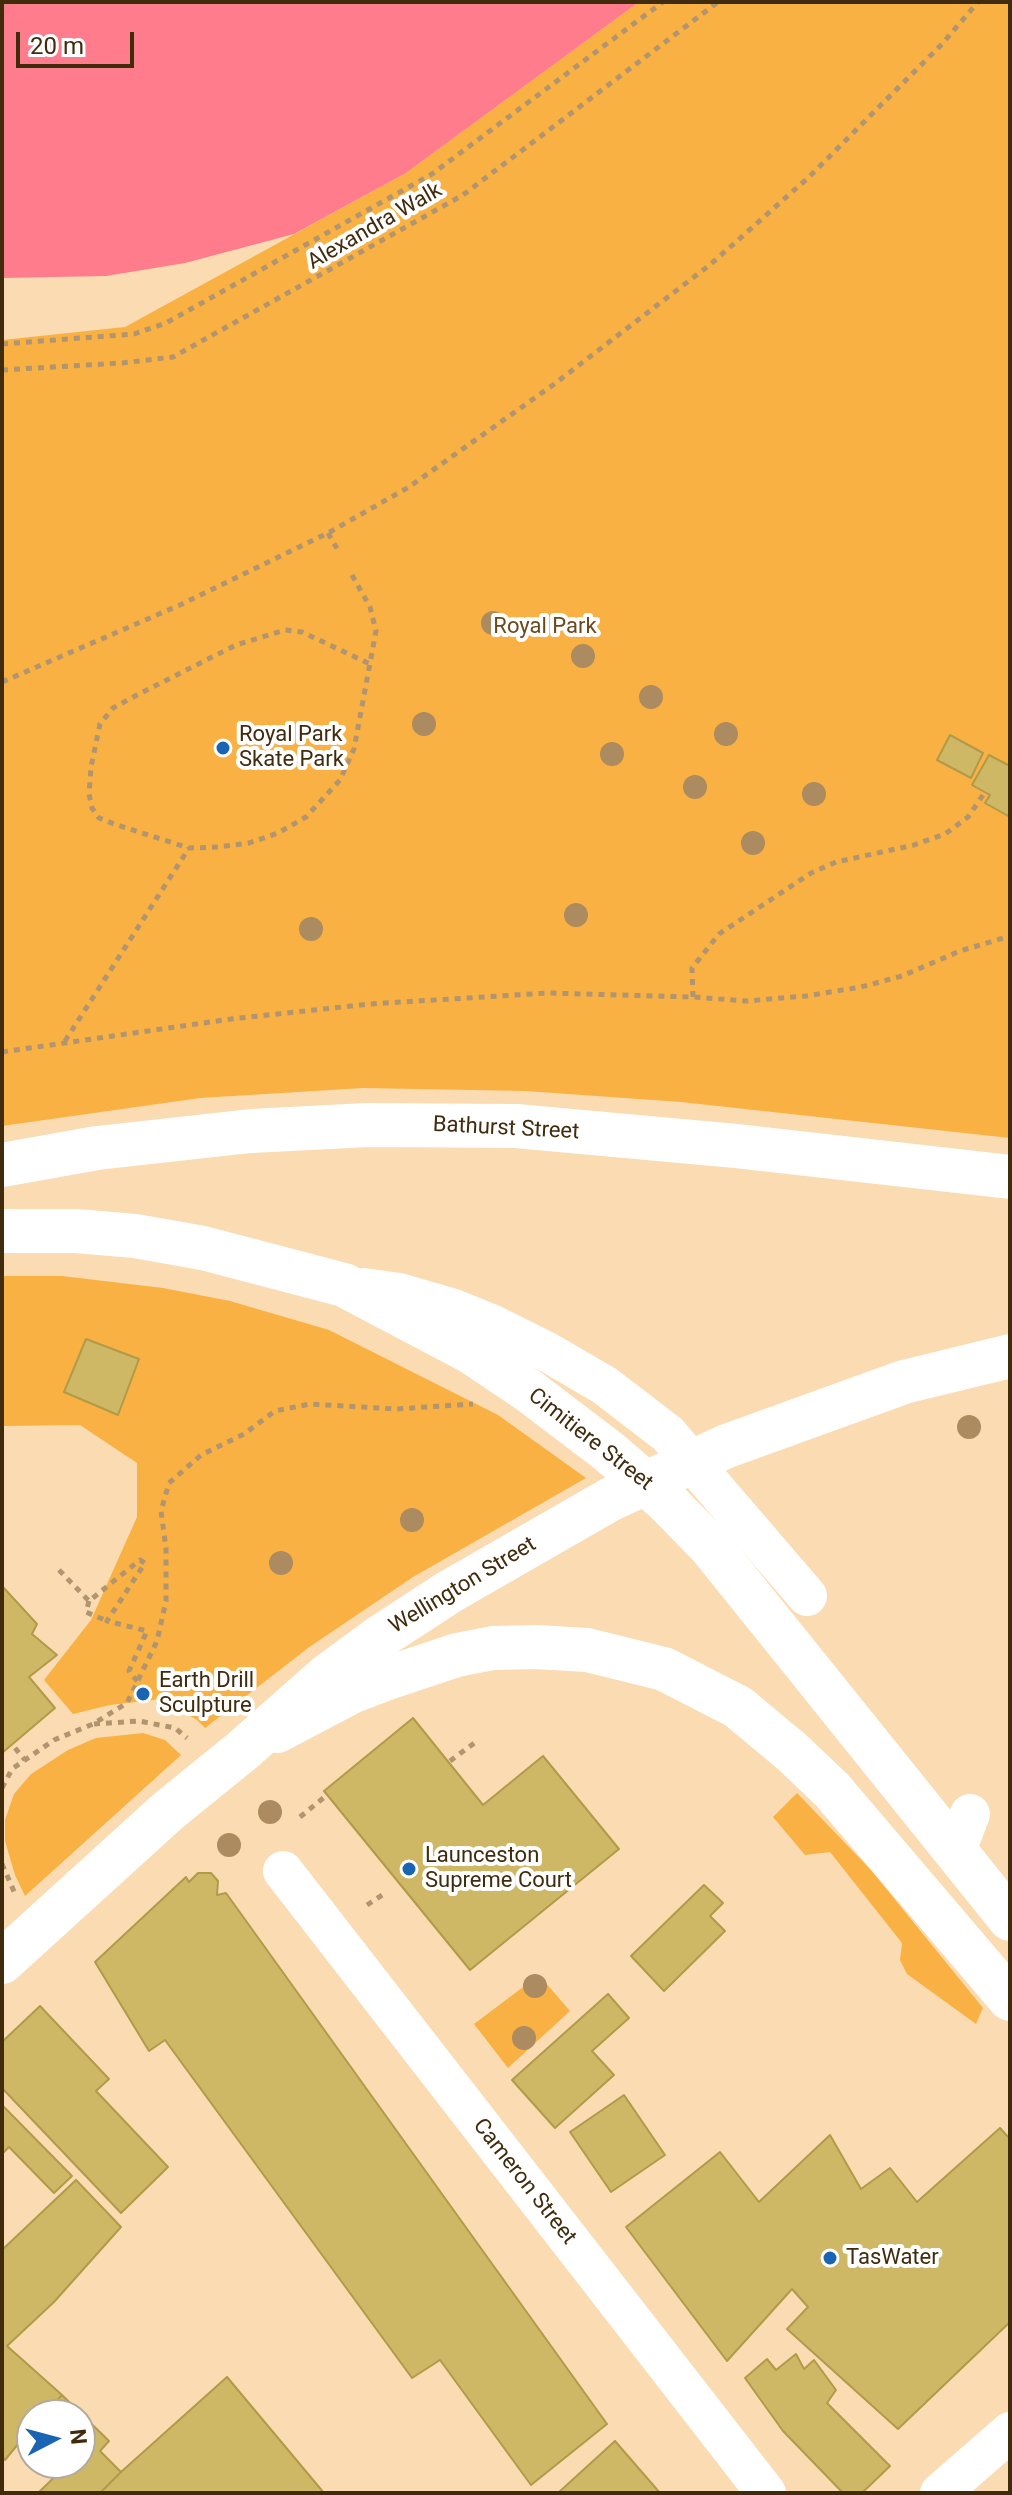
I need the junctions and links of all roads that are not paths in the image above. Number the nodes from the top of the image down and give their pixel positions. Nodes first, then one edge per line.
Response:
1 (2, 1165) edge
2 (1010, 1177) edge
3 (2, 1231) edge
4 (344, 1285) junction
5 (1010, 1356) edge
6 (668, 1434) junction
7 (716, 1492) junction
8 (710, 1546) junction
9 (242, 1751) junction
10 (283, 1871) dead end
11 (1010, 1919) edge
12 (2, 1962) edge
13 (1010, 1999) edge
14 (1010, 2432) edge
15 (766, 2493) edge
16 (940, 2493) edge

1 - 2 main road, Bathurst Street
3 - 4 main road, Cimitiere Street
4 - 6 street
4 - 8 main road, Cimitiere Street
5 - 9 main road, Wellington Street
6 - 7 street
6 - 7 street
7 - 8 street
8 - 11 main road, Cimitiere Street
9 - 12 main road, Wellington Street
9 - 13 main road
10 - 15 street, Cameron Street
14 - 16 street

